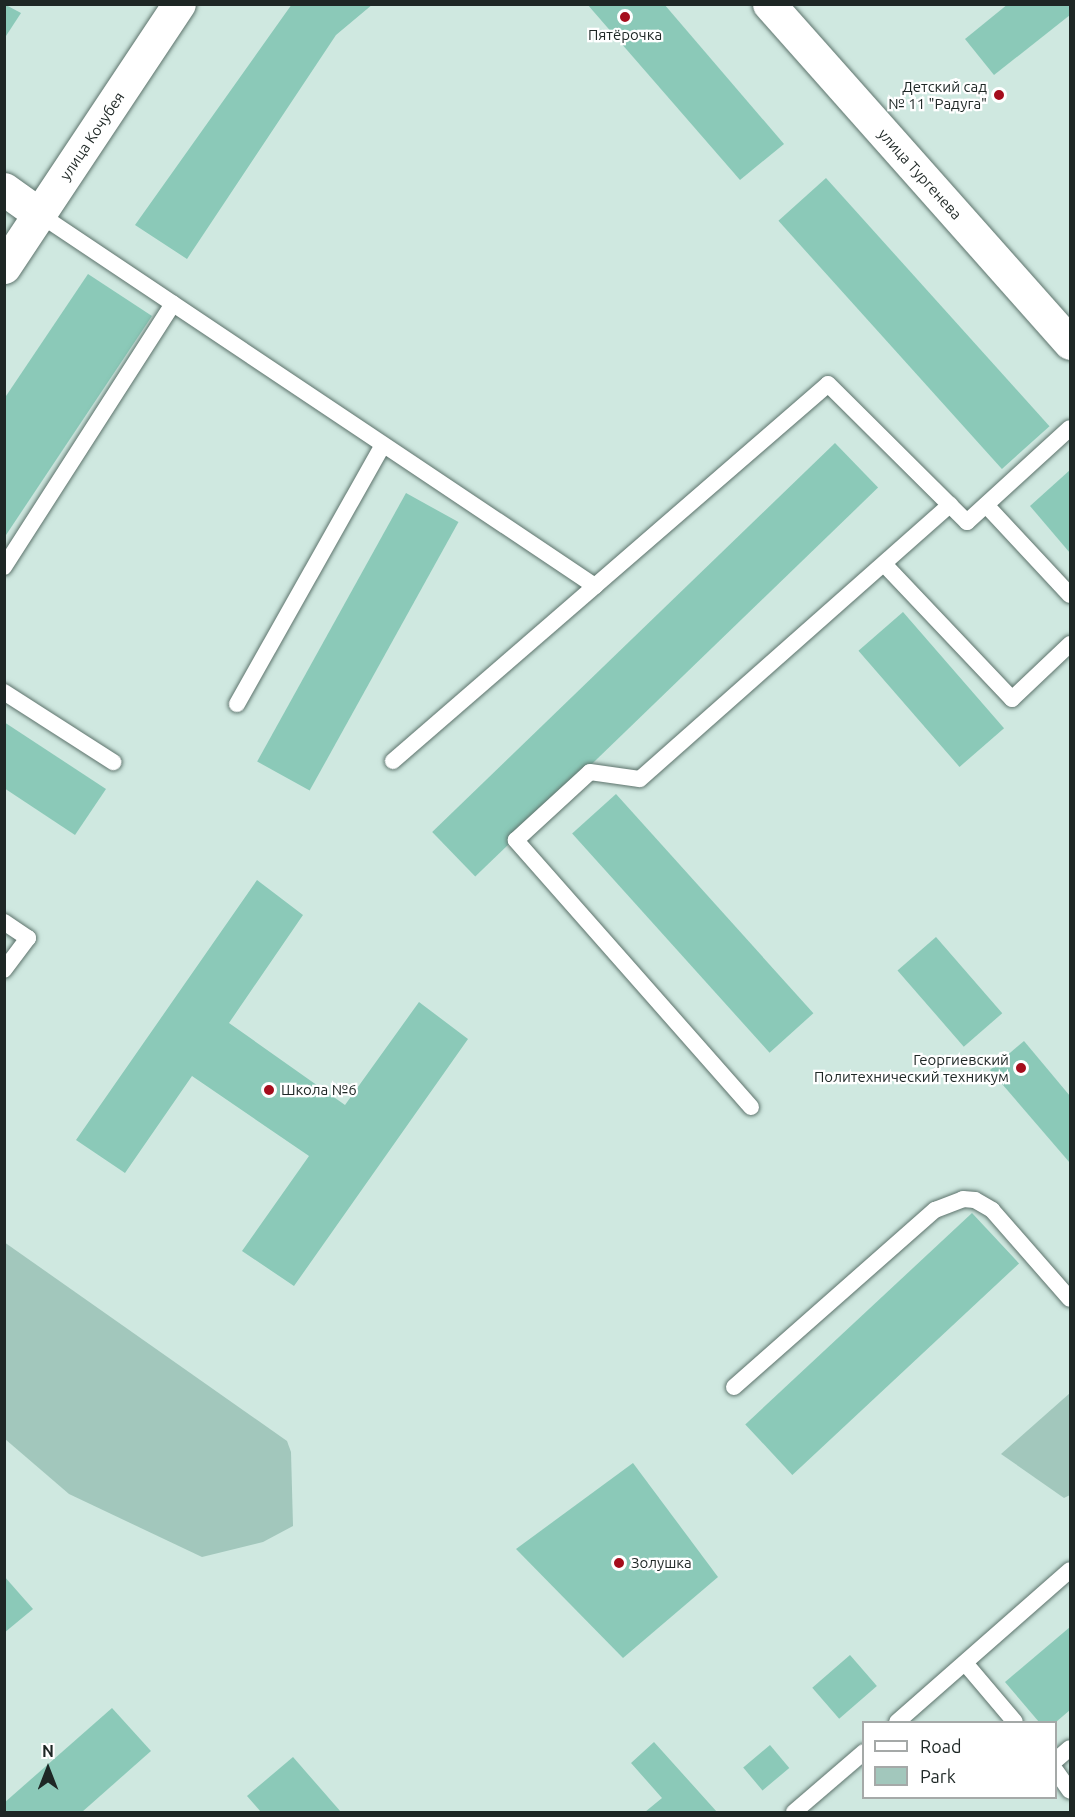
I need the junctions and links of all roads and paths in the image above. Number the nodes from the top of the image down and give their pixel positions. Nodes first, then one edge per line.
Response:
1 (179, 4) edge
2 (769, 4) edge
3 (4, 189) edge
4 (39, 214) junction
5 (4, 267) edge
6 (174, 304) junction
7 (1071, 343) edge
8 (1071, 428) edge
9 (383, 444) junction
10 (950, 505) junction
11 (986, 505) junction
12 (884, 564) junction
13 (4, 567) edge
14 (595, 586) junction
15 (1071, 595) edge
16 (1071, 644) edge
17 (4, 692) edge
18 (237, 704) dead end
19 (393, 761) dead end
20 (113, 762) dead end
21 (4, 922) edge
22 (4, 970) edge
23 (751, 1107) dead end
24 (1071, 1299) edge
25 (734, 1387) dead end
26 (1071, 1570) edge
27 (965, 1663) junction
28 (898, 1721) edge
29 (1014, 1721) edge
30 (1071, 1748) edge
31 (862, 1754) edge
32 (1057, 1759) edge
33 (1057, 1772) edge
34 (1071, 1791) edge
35 (794, 1812) edge

1 - 4 street, улица Кочубея
2 - 7 street, улица Тургенева
3 - 4 street
4 - 5 street, улица Кочубея
4 - 6 lane
6 - 9 lane
6 - 13 lane
8 - 11 lane
9 - 14 lane
9 - 18 lane
10 - 11 lane
10 - 12 lane
10 - 14 lane
11 - 15 lane
12 - 16 lane
12 - 23 lane
14 - 19 lane
17 - 20 lane
21 - 22 lane
24 - 25 lane
26 - 27 lane
27 - 28 lane
27 - 29 lane
30 - 32 lane
31 - 35 lane
33 - 34 lane

